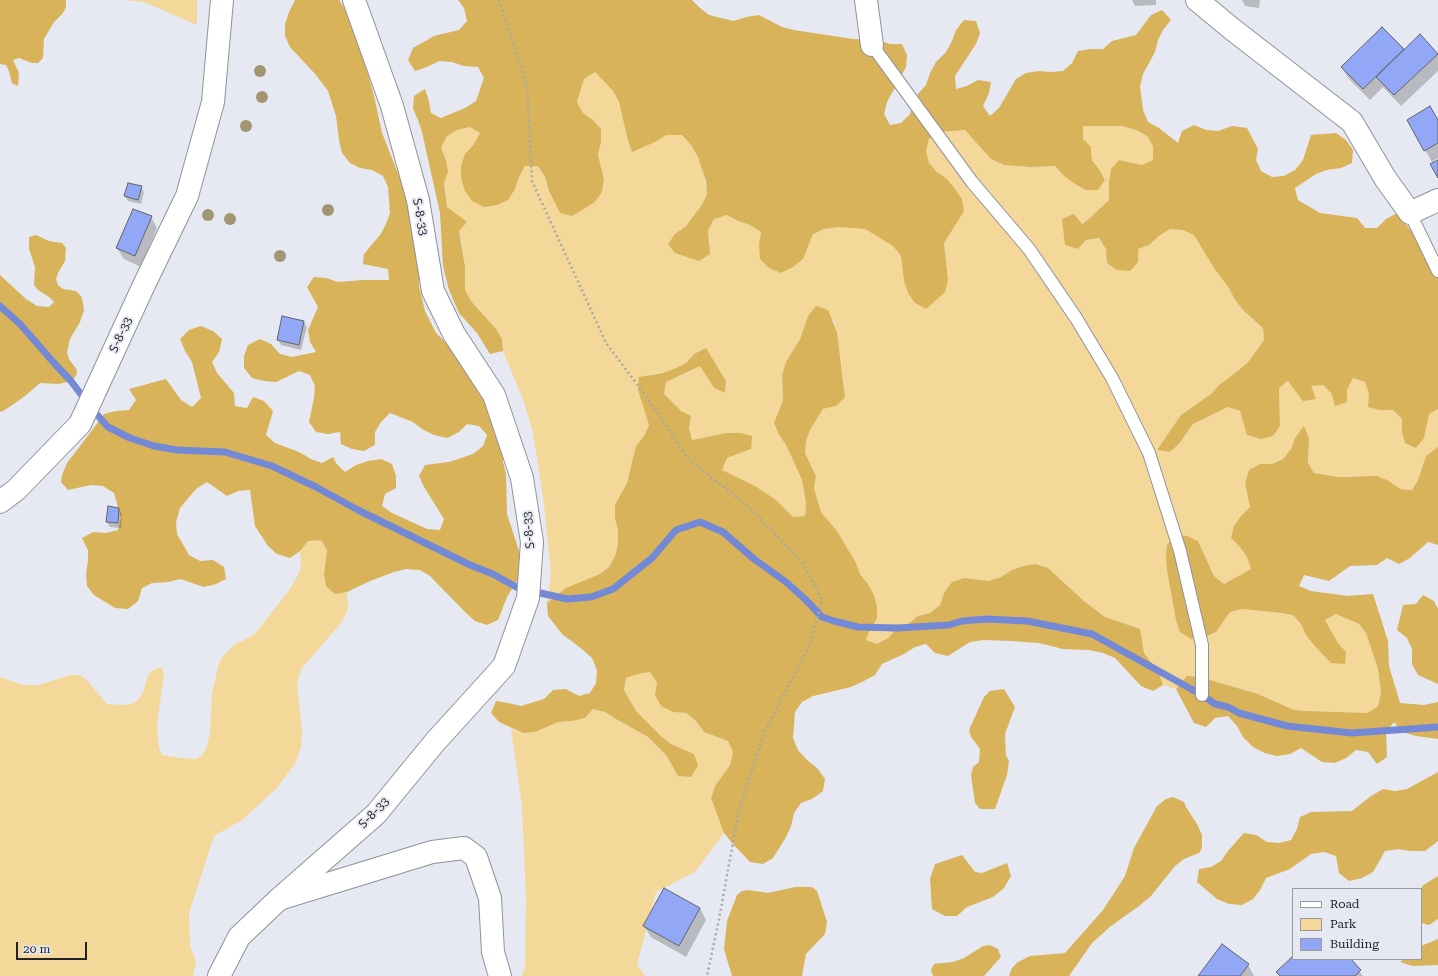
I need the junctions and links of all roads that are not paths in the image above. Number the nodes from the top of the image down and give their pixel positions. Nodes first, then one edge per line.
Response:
1 (222, 0) edge
2 (354, 0) edge
3 (866, 0) edge
4 (1197, 0) edge
5 (872, 45) joint
6 (1438, 200) edge
7 (1410, 214) junction
8 (1438, 271) edge
9 (0, 502) edge
10 (1202, 695) dead end
11 (279, 900) junction
12 (219, 976) edge
13 (500, 976) edge

1 - 9 street, Տ-8-33 / Տ-8-33
2 - 11 street, Տ-8-33 / Տ-8-33
3 - 5 street
4 - 7 street
5 - 10 lane
6 - 7 street
7 - 8 lane
11 - 12 street, Տ-8-33 / Տ-8-33
11 - 13 street

